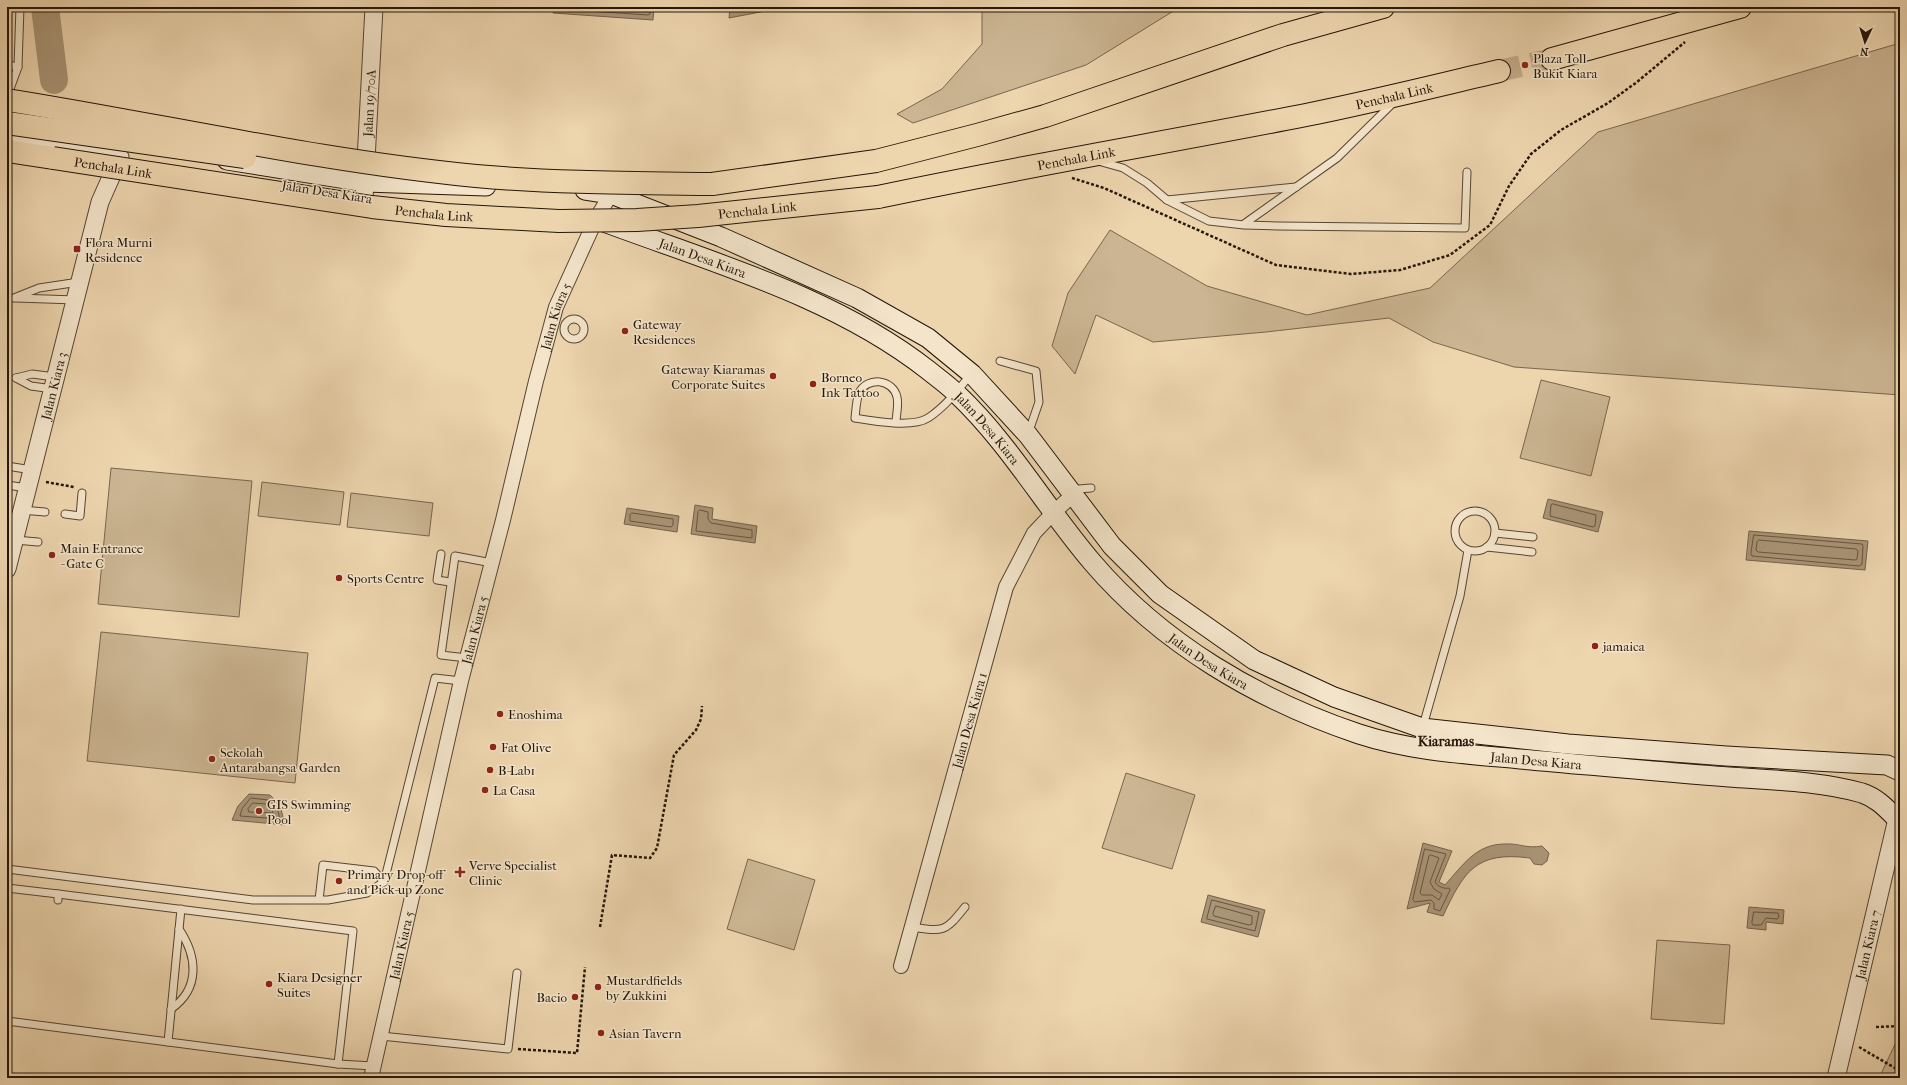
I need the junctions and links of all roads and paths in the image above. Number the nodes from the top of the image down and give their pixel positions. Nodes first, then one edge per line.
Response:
1 (20, 7) edge
2 (374, 7) edge
3 (1383, 7) edge
4 (1740, 7) edge
5 (1691, 37) dead end
6 (1552, 59) tunnel mouth
7 (7, 65) edge
8 (18, 67) junction
9 (1499, 71) tunnel mouth
10 (1404, 93) junction
11 (7, 98) edge
12 (7, 123) edge
13 (7, 139) edge
14 (112, 149) junction
15 (7, 151) edge
16 (1087, 157) junction
17 (1468, 172) dead end
18 (1066, 177) dead end
19 (712, 184) junction
20 (1299, 187) junction
21 (365, 190) junction
22 (611, 194) junction
23 (1168, 200) junction
24 (596, 219) junction
25 (1244, 225) junction
26 (80, 282) junction
27 (76, 300) junction
28 (1000, 361) dead end
29 (972, 374) junction
30 (956, 392) junction
31 (896, 423) junction
32 (1028, 435) junction
33 (7, 466) edge
34 (30, 479) junction
35 (7, 485) edge
36 (81, 490) joint
37 (1082, 491) junction
38 (21, 510) junction
39 (45, 512) dead end
40 (1053, 513) junction
41 (65, 514) dead end
42 (1495, 533) junction
43 (1533, 537) dead end
44 (14, 540) junction
45 (38, 542) dead end
46 (1488, 546) junction
47 (1468, 550) junction
48 (1532, 552) dead end
49 (442, 554) dead end
50 (492, 563) junction
51 (7, 569) edge
52 (450, 582) junction
53 (467, 658) junction
54 (461, 681) junction
55 (702, 706) dead end
56 (1422, 728) junction
57 (1416, 749) junction
58 (1900, 771) edge
59 (1898, 815) edge
60 (7, 869) edge
61 (384, 882) junction
62 (7, 888) edge
63 (319, 900) junction
64 (965, 907) dead end
65 (181, 909) junction
66 (600, 927) dead end
67 (912, 927) junction
68 (179, 928) junction
69 (901, 966) dead end
70 (585, 967) dead end
71 (517, 973) dead end
72 (172, 1009) junction
73 (7, 1021) edge
74 (1900, 1026) edge
75 (1876, 1027) dead end
76 (1847, 1032) junction
77 (381, 1036) junction
78 (168, 1042) junction
79 (508, 1049) junction
80 (338, 1064) junction
81 (373, 1072) edge
82 (1900, 1072) edge
83 (1836, 1078) edge

1 - 8 lane
2 - 21 street, Jalan 19/70A
3 - 19 highway
4 - 6 highway
5 - 18 path
7 - 8 lane
8 - 11 lane
9 - 10 highway, Penchala Link
10 - 16 highway, Penchala Link
10 - 20 lane
11 - 19 highway, bridge
12 - 14 main road, Jalan Desa Kiara
12 - 19 highway, bridge
13 - 14 main road, Jalan Desa Kiara
14 - 21 main road, Jalan Desa Kiara
14 - 26 street, Jalan Kiara 3
15 - 16 highway, Penchala Link, bridge
16 - 23 lane
17 - 25 lane
20 - 23 lane
20 - 25 lane
21 - 22 main road, Jalan Desa Kiara
21 - 24 main road, Jalan Desa Kiara
22 - 24 street, Jalan Kiara 5
22 - 29 main road, Jalan Desa Kiara
23 - 25 lane
24 - 30 main road, Jalan Desa Kiara
24 - 50 street, Jalan Kiara 5
26 - 27 street, Jalan Kiara 3
26 - 27 lane
27 - 34 street, Jalan Kiara 3
28 - 32 lane
29 - 30 lane
29 - 32 main road, Jalan Desa Kiara
30 - 31 lane
30 - 40 main road, Jalan Desa Kiara
31 - 31 lane
32 - 37 main road, Jalan Desa Kiara
33 - 34 lane
34 - 35 lane
34 - 36 path
34 - 38 street, Jalan Kiara 3
36 - 41 lane
37 - 40 street, Jalan Desa Kiara 1
37 - 56 main road, Jalan Desa Kiara
38 - 39 lane
38 - 44 street, Jalan Kiara 3
40 - 57 main road, Jalan Desa Kiara
40 - 67 street, Jalan Desa Kiara 1
42 - 43 lane
42 - 46 lane
42 - 47 lane
44 - 45 lane
44 - 51 street, Jalan Kiara 3
46 - 47 lane
46 - 48 lane
47 - 56 lane
49 - 52 lane
50 - 52 lane
50 - 53 street, Jalan Kiara 5
52 - 53 lane
53 - 54 street, Jalan Kiara 5
54 - 61 lane
54 - 77 street, Jalan Kiara 5
55 - 66 path
56 - 57 lane
56 - 58 main road, Jalan Desa Kiara
57 - 59 main road, Jalan Desa Kiara
59 - 76 street, Jalan Kiara 7
60 - 63 lane
61 - 63 lane
61 - 63 lane
62 - 65 lane
64 - 67 lane
65 - 68 lane
65 - 80 lane
67 - 69 street, Jalan Desa Kiara 1
68 - 72 lane
68 - 72 lane
70 - 79 path
71 - 79 lane
72 - 78 lane
73 - 78 lane
74 - 75 path
76 - 82 path
76 - 83 street, Jalan Kiara 7
77 - 79 lane
77 - 81 street, Jalan Kiara 5
78 - 80 lane
80 - 81 lane

